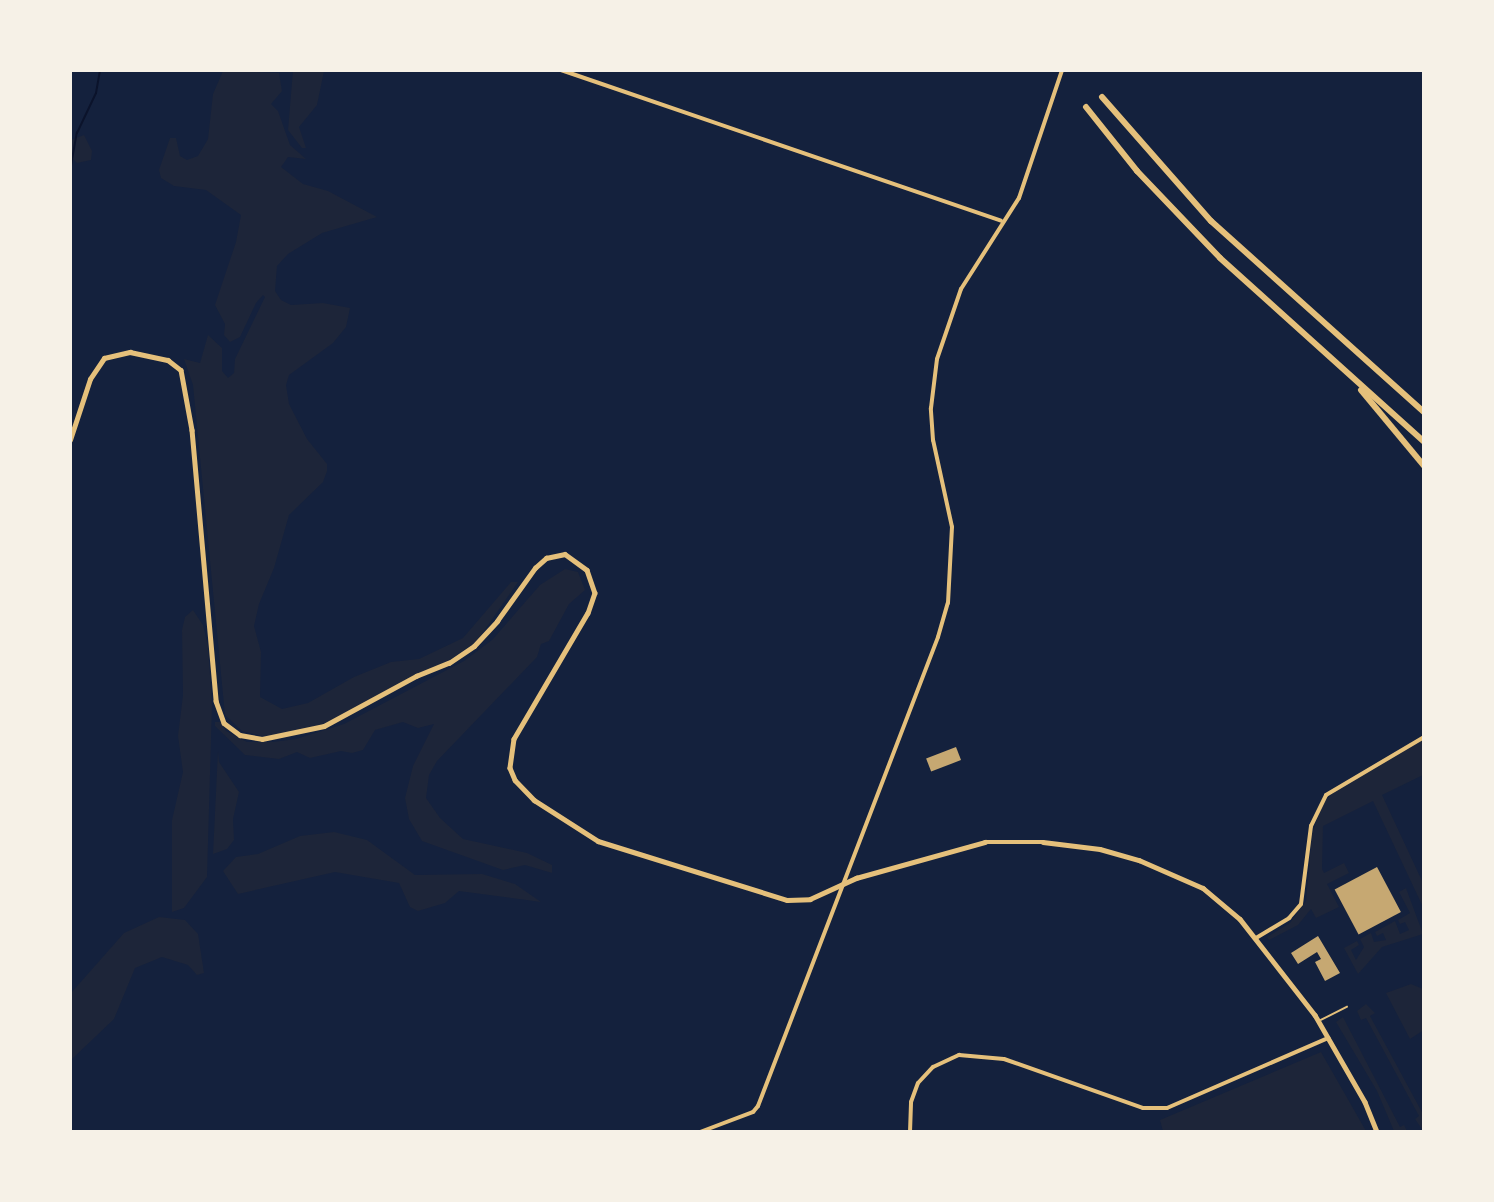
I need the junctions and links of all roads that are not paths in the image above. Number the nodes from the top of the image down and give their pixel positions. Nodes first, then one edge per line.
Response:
1 (561, 70) edge
2 (1062, 70) edge
3 (1102, 97) dead end
4 (1086, 107) dead end
5 (1001, 221) junction
6 (1343, 370) junction
7 (1424, 412) edge
8 (70, 440) edge
9 (1424, 442) edge
10 (1424, 466) edge
11 (1424, 737) edge
12 (841, 884) junction
13 (1256, 938) junction
14 (1347, 1007) dead end
15 (1319, 1021) junction
16 (1329, 1038) junction
17 (700, 1131) edge
18 (910, 1131) edge
19 (1377, 1131) edge

1 - 5 street
2 - 5 street
3 - 7 highway
4 - 6 highway
5 - 12 street
6 - 9 highway
6 - 10 highway
8 - 12 street
11 - 13 street
12 - 13 street
12 - 17 street
13 - 15 street
14 - 15 lane
15 - 16 street
16 - 18 street
16 - 19 street

